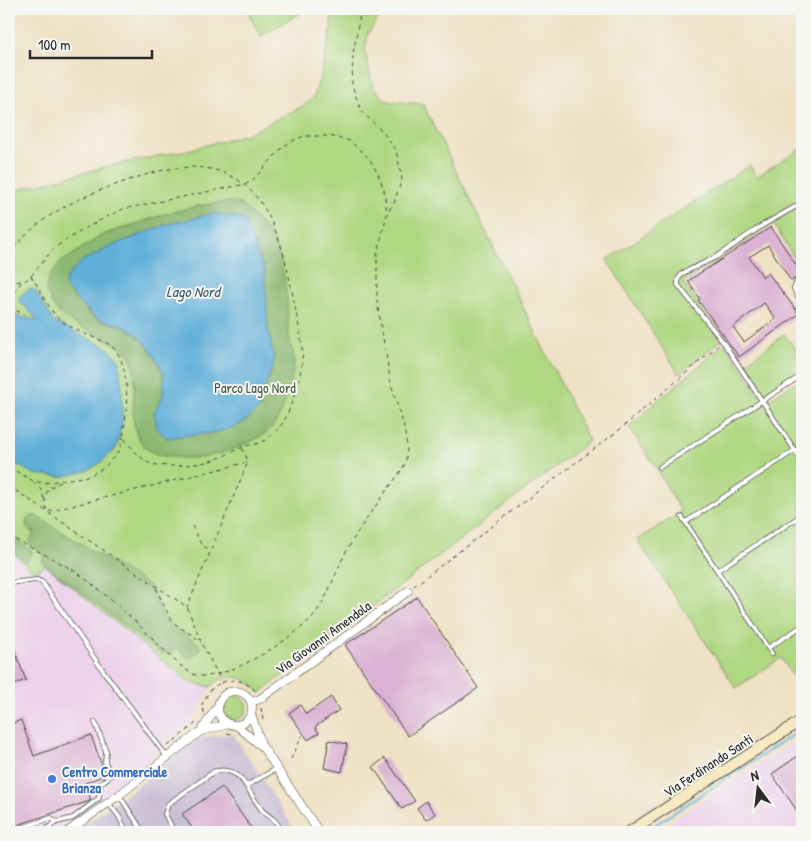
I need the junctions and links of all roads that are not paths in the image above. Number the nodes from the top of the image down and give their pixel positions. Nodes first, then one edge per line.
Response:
1 (802, 202) edge
2 (802, 278) edge
3 (802, 305) edge
4 (802, 375) edge
5 (762, 400) junction
6 (795, 450) junction
7 (802, 461) edge
8 (660, 467) dead end
9 (802, 515) edge
10 (682, 517) dead end
11 (686, 522) junction
12 (718, 570) junction
13 (9, 583) edge
14 (408, 591) road end
15 (802, 626) edge
16 (768, 648) junction
17 (772, 654) dead end
18 (251, 702) junction
19 (217, 707) junction
20 (251, 714) junction
21 (802, 720) edge
22 (95, 722) dead end
23 (202, 725) junction
24 (232, 725) junction
25 (262, 746) junction
26 (164, 754) junction
27 (276, 769) junction
28 (246, 786) junction
29 (118, 795) junction
30 (108, 803) junction
31 (57, 822) junction
32 (15, 832) edge
33 (42, 832) edge
34 (67, 832) edge
35 (127, 832) edge
36 (143, 832) edge
37 (174, 832) edge
38 (283, 832) edge
39 (319, 832) edge
40 (629, 832) edge

1 - 5 lane
2 - 3 lane
4 - 5 lane
5 - 6 lane
5 - 8 lane
6 - 7 lane
6 - 11 lane
9 - 12 lane
10 - 11 lane
11 - 12 lane
12 - 16 lane
13 - 26 lane
14 - 18 street, Via Giovanni Amendola
15 - 16 lane
16 - 17 lane
18 - 19 street
18 - 20 street
19 - 23 street
19 - 24 street
20 - 24 street
20 - 25 street
21 - 40 main road, Via Ferdinando Santi
22 - 31 lane
23 - 24 street
23 - 26 street
24 - 25 street
25 - 27 street
26 - 29 street
27 - 28 lane
27 - 39 street
28 - 37 lane
28 - 38 lane
29 - 30 street
29 - 36 lane
30 - 34 street
30 - 35 lane
31 - 32 lane
31 - 33 lane

